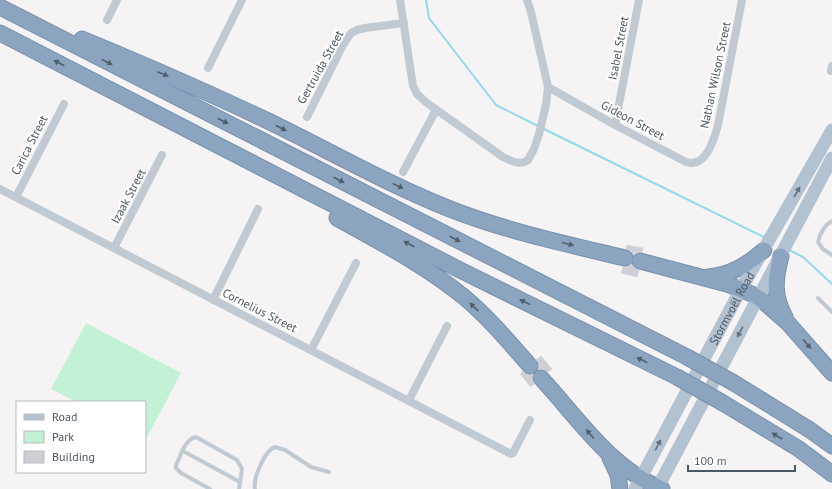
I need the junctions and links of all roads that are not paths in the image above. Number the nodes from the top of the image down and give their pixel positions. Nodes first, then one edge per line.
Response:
1 (117, 0) edge
2 (242, 0) edge
3 (400, 0) edge
4 (527, 0) edge
5 (639, 0) edge
6 (742, 0) edge
7 (0, 7) edge
8 (23, 19) junction
9 (107, 20) dead end
10 (404, 23) junction
11 (0, 33) edge
12 (208, 68) dead end
13 (548, 87) junction
14 (106, 88) junction
15 (64, 104) dead end
16 (436, 110) junction
17 (307, 117) dead end
18 (615, 125) junction
19 (832, 130) edge
20 (706, 154) joint
21 (162, 155) dead end
22 (832, 158) edge
23 (403, 172) dead end
24 (0, 189) edge
25 (16, 197) junction
26 (258, 209) dead end
27 (832, 221) edge
28 (114, 248) junction
29 (764, 250) junction
30 (781, 255) junction
31 (832, 255) edge
32 (624, 258) dead end
33 (640, 262) dead end
34 (356, 263) dead end
35 (706, 278) junction
36 (741, 289) junction
37 (758, 298) junction
38 (818, 298) dead end
39 (213, 300) junction
40 (832, 312) edge
41 (787, 322) junction
42 (447, 326) dead end
43 (311, 350) junction
44 (530, 366) dead end
45 (832, 373) edge
46 (541, 378) dead end
47 (409, 400) junction
48 (530, 420) dead end
49 (832, 446) edge
50 (183, 451) junction
51 (608, 453) junction
52 (328, 472) dead end
53 (832, 474) edge
54 (240, 482) junction
55 (637, 484) edge
56 (210, 489) edge
57 (239, 489) edge
58 (255, 489) edge
59 (620, 489) edge
60 (659, 489) edge

1 - 9 street
2 - 12 street
3 - 10 street
4 - 13 street
5 - 18 street, Isabel Street
6 - 20 street, Nathan Wilson Street
7 - 8 highway
8 -> 32 highway
8 -> 49 highway, bridge
10 - 16 street
10 - 17 street, Gertruida Street
14 -> 11 highway
13 - 16 street
13 - 18 street, Gideon Street
44 -> 14 highway
53 -> 14 highway, bridge
15 - 25 street, Carica Street
16 - 23 street
18 - 20 street, Gideon Street
29 -> 19 main road, Stormvoël Road
21 - 28 street, Izaak Street
22 - 30 main road, Stormvoël Road
24 - 25 street, Cornelius Street
25 - 28 street, Cornelius Street
26 - 39 street
27 - 31 lane
28 - 39 street, Cornelius Street
29 - 35 highway
29 - 36 main road, Stormvoël Road
30 - 37 main road, Stormvoël Road
30 - 41 highway
33 - 35 highway
34 - 43 street
35 - 36 highway
36 - 37 highway
55 -> 36 main road, Stormvoël Road
37 - 41 highway
37 -> 60 main road, Stormvoël Road
38 - 40 lane
39 - 43 street, Cornelius Street
41 -> 45 highway
42 - 47 street
43 - 47 street, Cornelius Street
51 -> 46 highway
47 - 48 street, Cornelius Street
50 - 54 lane
50 - 54 lane
50 - 56 lane
51 - 55 highway
51 - 59 highway
52 - 58 lane
54 - 57 lane
55 - 60 highway

